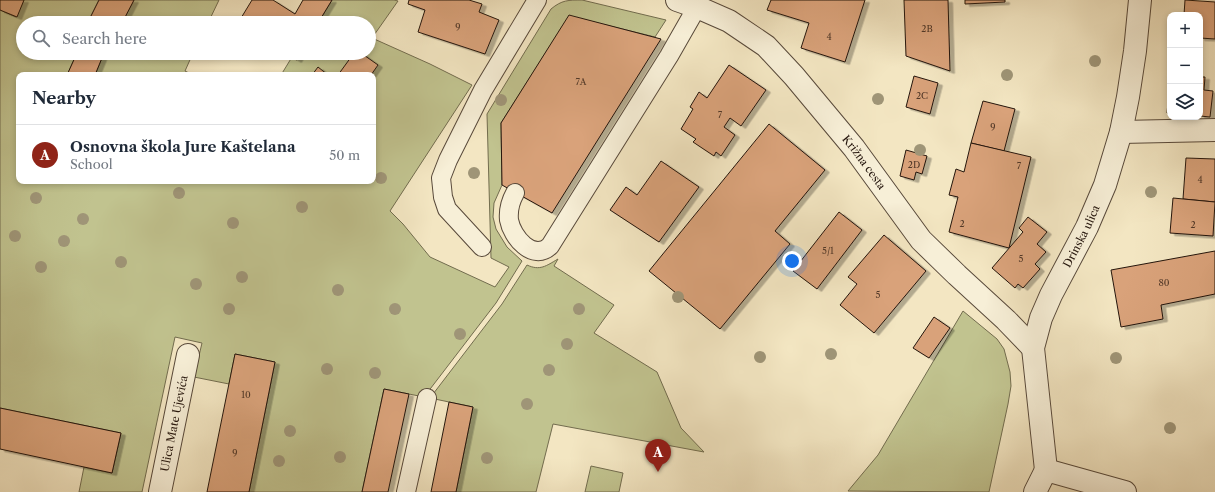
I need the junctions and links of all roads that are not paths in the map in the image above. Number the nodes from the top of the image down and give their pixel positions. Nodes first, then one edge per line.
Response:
1 (537, 0) edge
2 (1140, 0) edge
3 (687, 3) edge
4 (1215, 130) edge
5 (1121, 132) junction
6 (515, 193) dead end
7 (482, 247) dead end
8 (1033, 348) junction
9 (188, 355) dead end
10 (427, 398) dead end
11 (1046, 470) junction
12 (160, 492) edge
13 (406, 492) edge
14 (1035, 492) edge
15 (1125, 492) edge

1 - 7 lane
2 - 5 street, Drinska ulica
3 - 6 lane
3 - 8 street, Križna cesta
4 - 5 street
5 - 8 street, Drinska ulica
8 - 11 street, Drinska ulica
9 - 12 street, Ulica Mate Ujevića
10 - 13 lane
11 - 14 street
11 - 15 street

